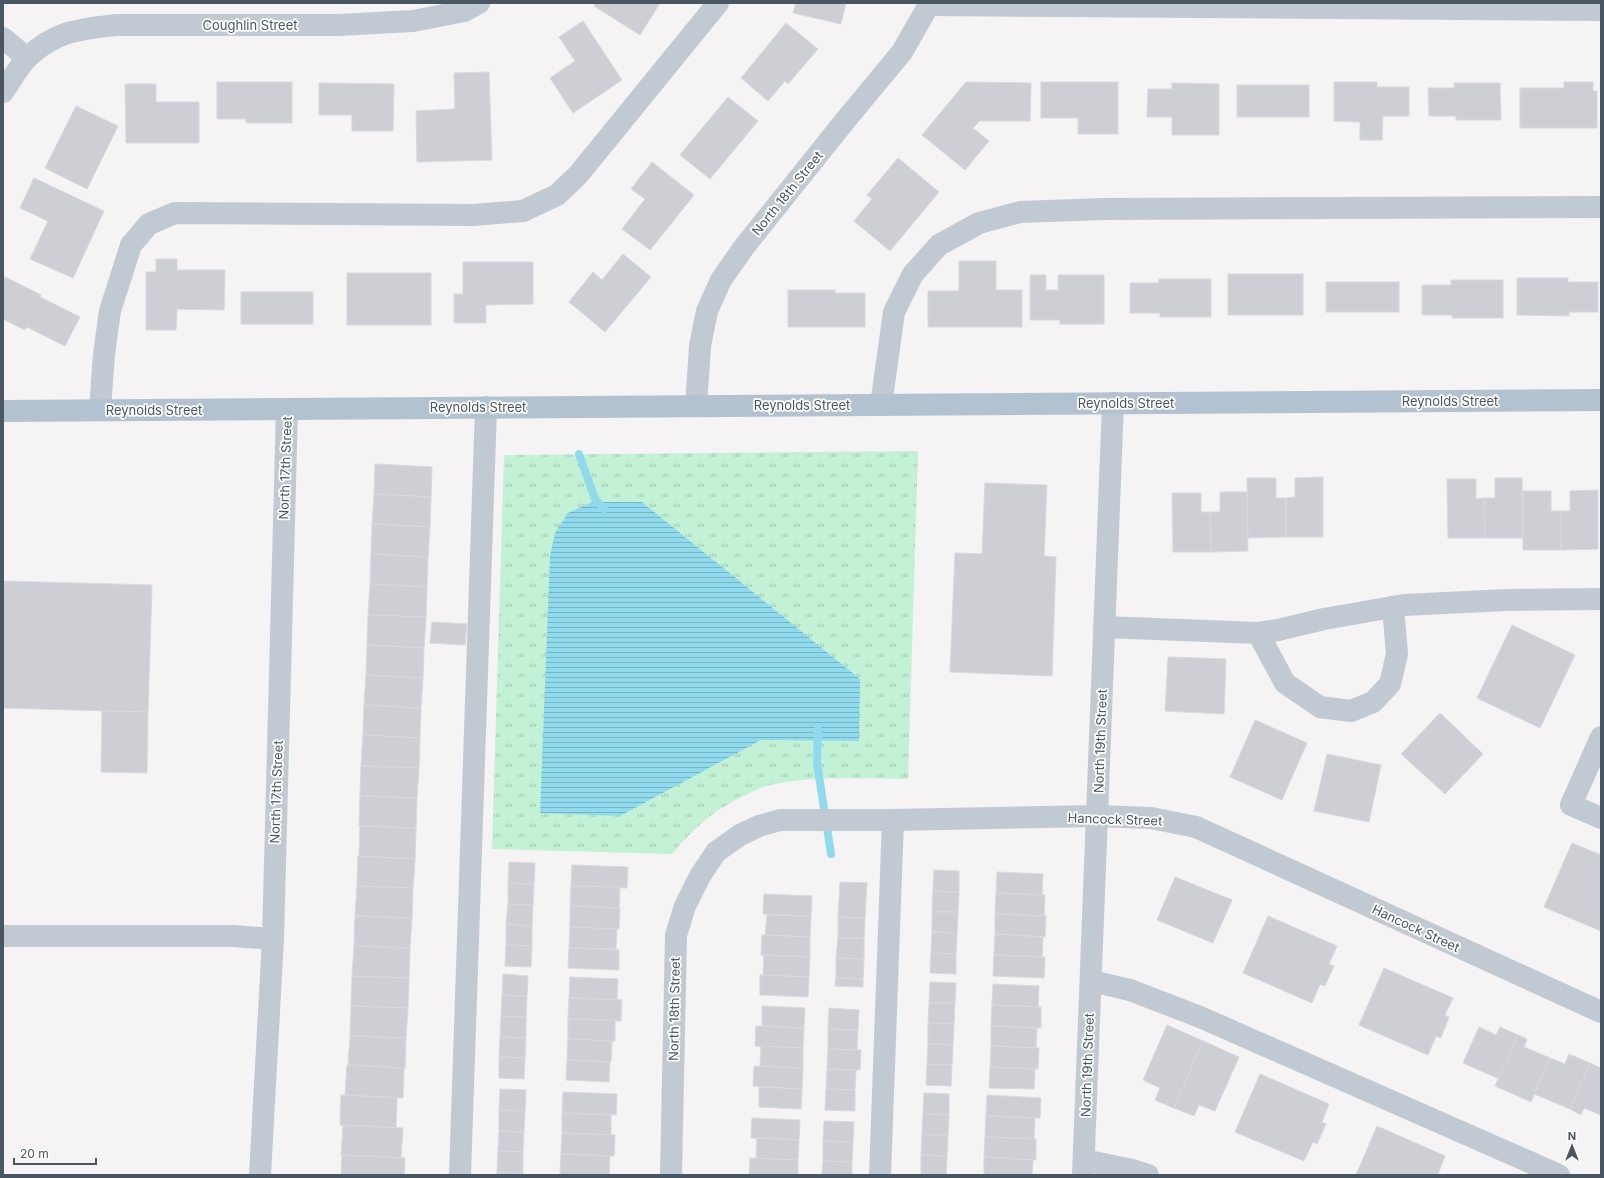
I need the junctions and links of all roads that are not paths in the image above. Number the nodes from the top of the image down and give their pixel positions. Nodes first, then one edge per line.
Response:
1 (479, 3) edge
2 (718, 3) edge
3 (930, 4) edge
4 (1129, 4) edge
5 (1317, 5) edge
6 (1494, 6) edge
7 (1601, 10) edge
8 (3, 38) edge
9 (27, 58) junction
10 (3, 92) edge
11 (1601, 207) edge
12 (1601, 400) edge
13 (1113, 403) junction
14 (881, 405) junction
15 (696, 406) junction
16 (486, 407) junction
17 (287, 409) junction
18 (100, 410) junction
19 (3, 411) edge
20 (1601, 599) edge
21 (1393, 607) junction
22 (1104, 627) junction
23 (1258, 633) junction
24 (1601, 737) edge
25 (1097, 816) junction
26 (1601, 818) edge
27 (893, 820) junction
28 (716, 852) joint
29 (3, 936) edge
30 (272, 939) junction
31 (1091, 981) junction
32 (1601, 1012) edge
33 (1084, 1168) edge
34 (260, 1175) edge
35 (460, 1175) edge
36 (671, 1175) edge
37 (880, 1175) edge
38 (1148, 1175) edge
39 (1559, 1175) edge

1 - 9 street, Coughlin Street
2 - 18 street
3 - 4 street
3 - 15 street, North 18th Street
4 - 5 street
5 - 6 street
6 - 7 street
8 - 9 street
9 - 10 street, Coughlin Street
11 - 14 street
12 - 13 main road, Reynolds Street
13 - 14 main road, Reynolds Street
13 - 22 street, North 19th Street
14 - 15 main road, Reynolds Street
15 - 16 main road, Reynolds Street
16 - 17 main road, Reynolds Street
16 - 35 street
17 - 18 main road, Reynolds Street
17 - 30 street, North 17th Street
18 - 19 main road, Reynolds Street
20 - 21 street
21 - 23 street
21 - 23 street
22 - 23 street
22 - 25 street, North 19th Street
24 - 26 street
25 - 27 street, Hancock Street
25 - 31 street, North 19th Street
25 - 32 street, Hancock Street
27 - 28 street, Hancock Street
27 - 37 street
28 - 36 street, North 18th Street
29 - 30 street
30 - 34 street, North 17th Street
31 - 33 street, North 19th Street
31 - 39 street
33 - 38 street

